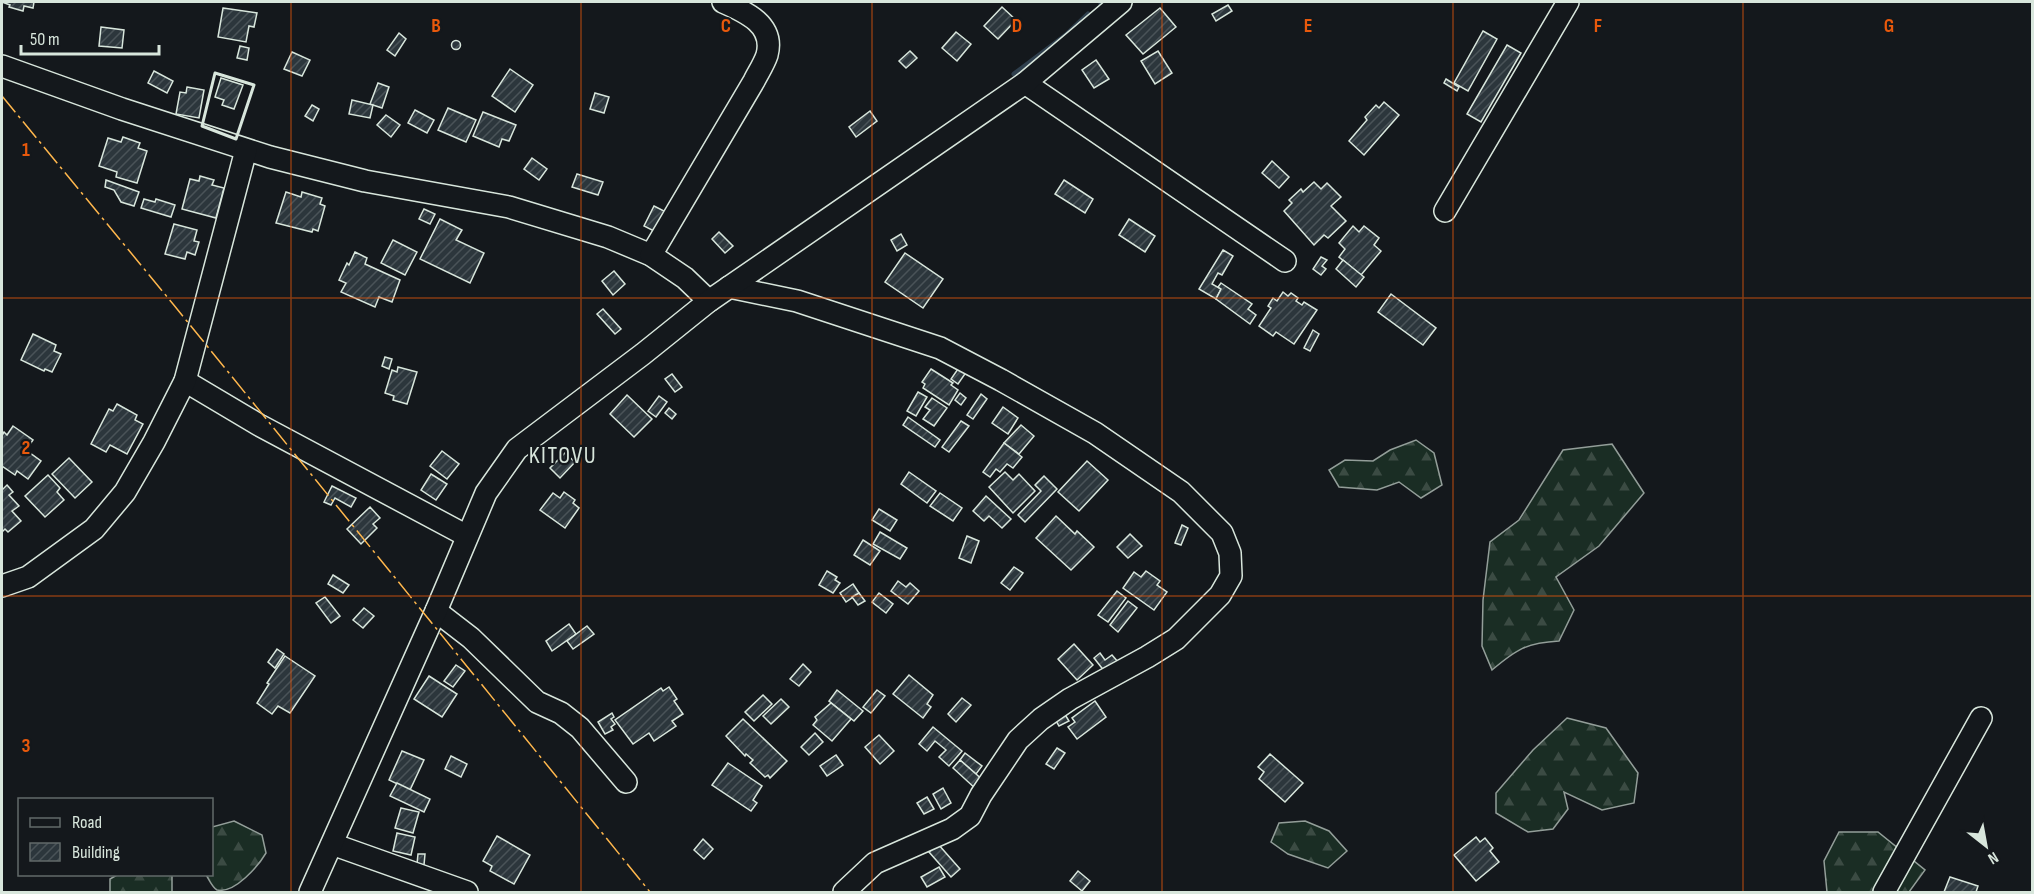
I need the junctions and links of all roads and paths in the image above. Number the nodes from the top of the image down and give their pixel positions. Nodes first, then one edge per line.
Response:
1 (723, 2) edge
2 (1121, 2) edge
3 (1568, 2) edge
4 (2, 66) edge
5 (1025, 83) junction
6 (246, 150) junction
7 (1445, 211) dead end
8 (651, 255) junction
9 (1285, 261) dead end
10 (729, 287) junction
11 (709, 301) junction
12 (185, 381) junction
13 (466, 536) junction
14 (2, 586) edge
15 (436, 610) junction
16 (1981, 718) dead end
17 (626, 782) dead end
18 (332, 844) junction
19 (310, 892) edge
20 (467, 892) edge
21 (844, 892) edge
22 (1884, 892) edge

1 - 8 street
2 - 5 street
3 - 7 street
4 - 6 street
5 - 9 street
5 - 10 street
6 - 8 street
6 - 12 street
8 - 11 street
10 - 11 street
10 - 21 street
11 - 13 street
12 - 13 street
12 - 14 street
13 - 15 street
15 - 17 street
15 - 18 street
16 - 22 street
18 - 19 street
18 - 20 street

